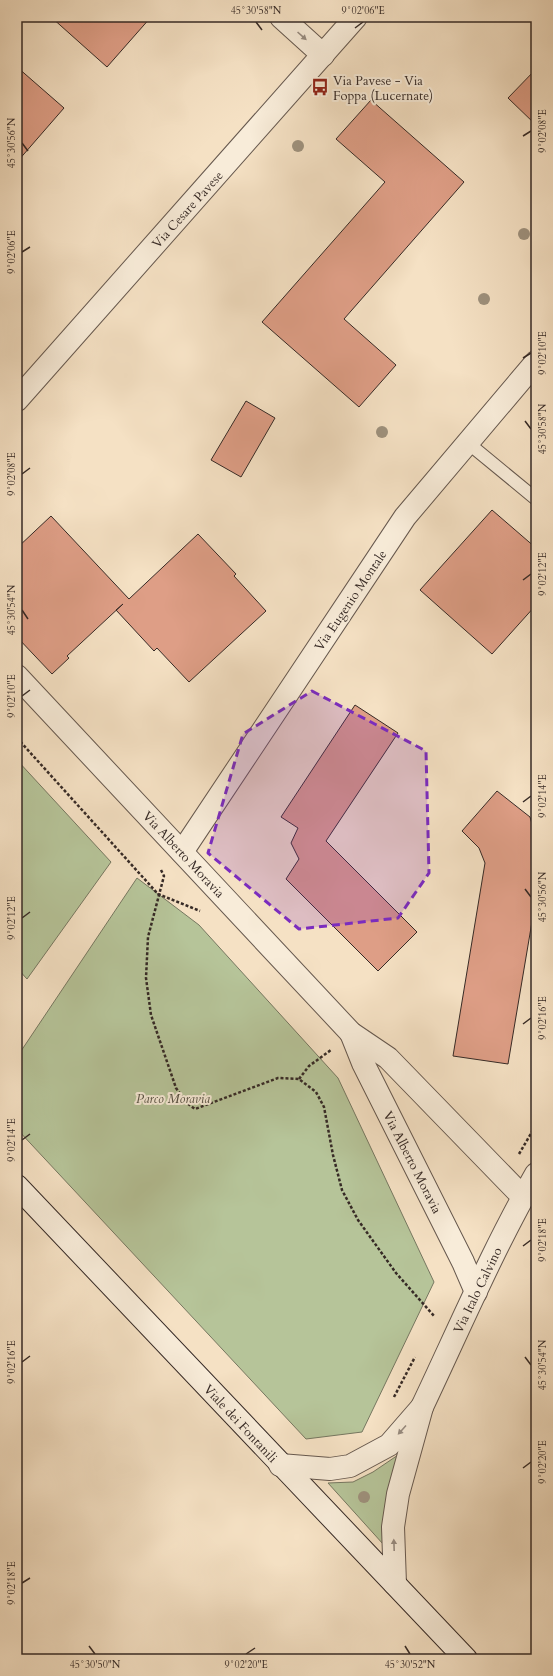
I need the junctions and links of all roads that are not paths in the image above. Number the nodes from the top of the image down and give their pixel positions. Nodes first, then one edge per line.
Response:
1 (282, 17) edge
2 (356, 17) edge
3 (323, 55) junction
4 (536, 362) edge
5 (17, 400) edge
6 (468, 443) junction
7 (536, 500) edge
8 (17, 676) edge
9 (182, 852) junction
10 (350, 1033) junction
11 (536, 1174) edge
12 (17, 1186) edge
13 (523, 1197) junction
14 (476, 1292) junction
15 (422, 1407) junction
16 (280, 1465) junction
17 (395, 1584) junction
18 (466, 1659) edge

1 -> 3 street
2 - 3 street, Via Cesare Pavese
3 - 5 street, Via Cesare Pavese
4 - 6 street, Via Eugenio Montale
6 - 7 lane
6 - 9 street, Via Eugenio Montale
8 - 9 street, Via Alberto Moravia
9 - 10 street, Via Alberto Moravia
10 - 13 street, Via Alberto Moravia
10 - 14 street, Via Alberto Moravia
11 - 13 street, Via Italo Calvino
12 - 16 street, Viale dei Fontanili
13 - 14 street, Via Italo Calvino
14 - 15 street, Via Italo Calvino
15 -> 16 street
17 -> 15 street
16 - 17 street, Viale dei Fontanili
17 - 18 street, Viale dei Fontanili

